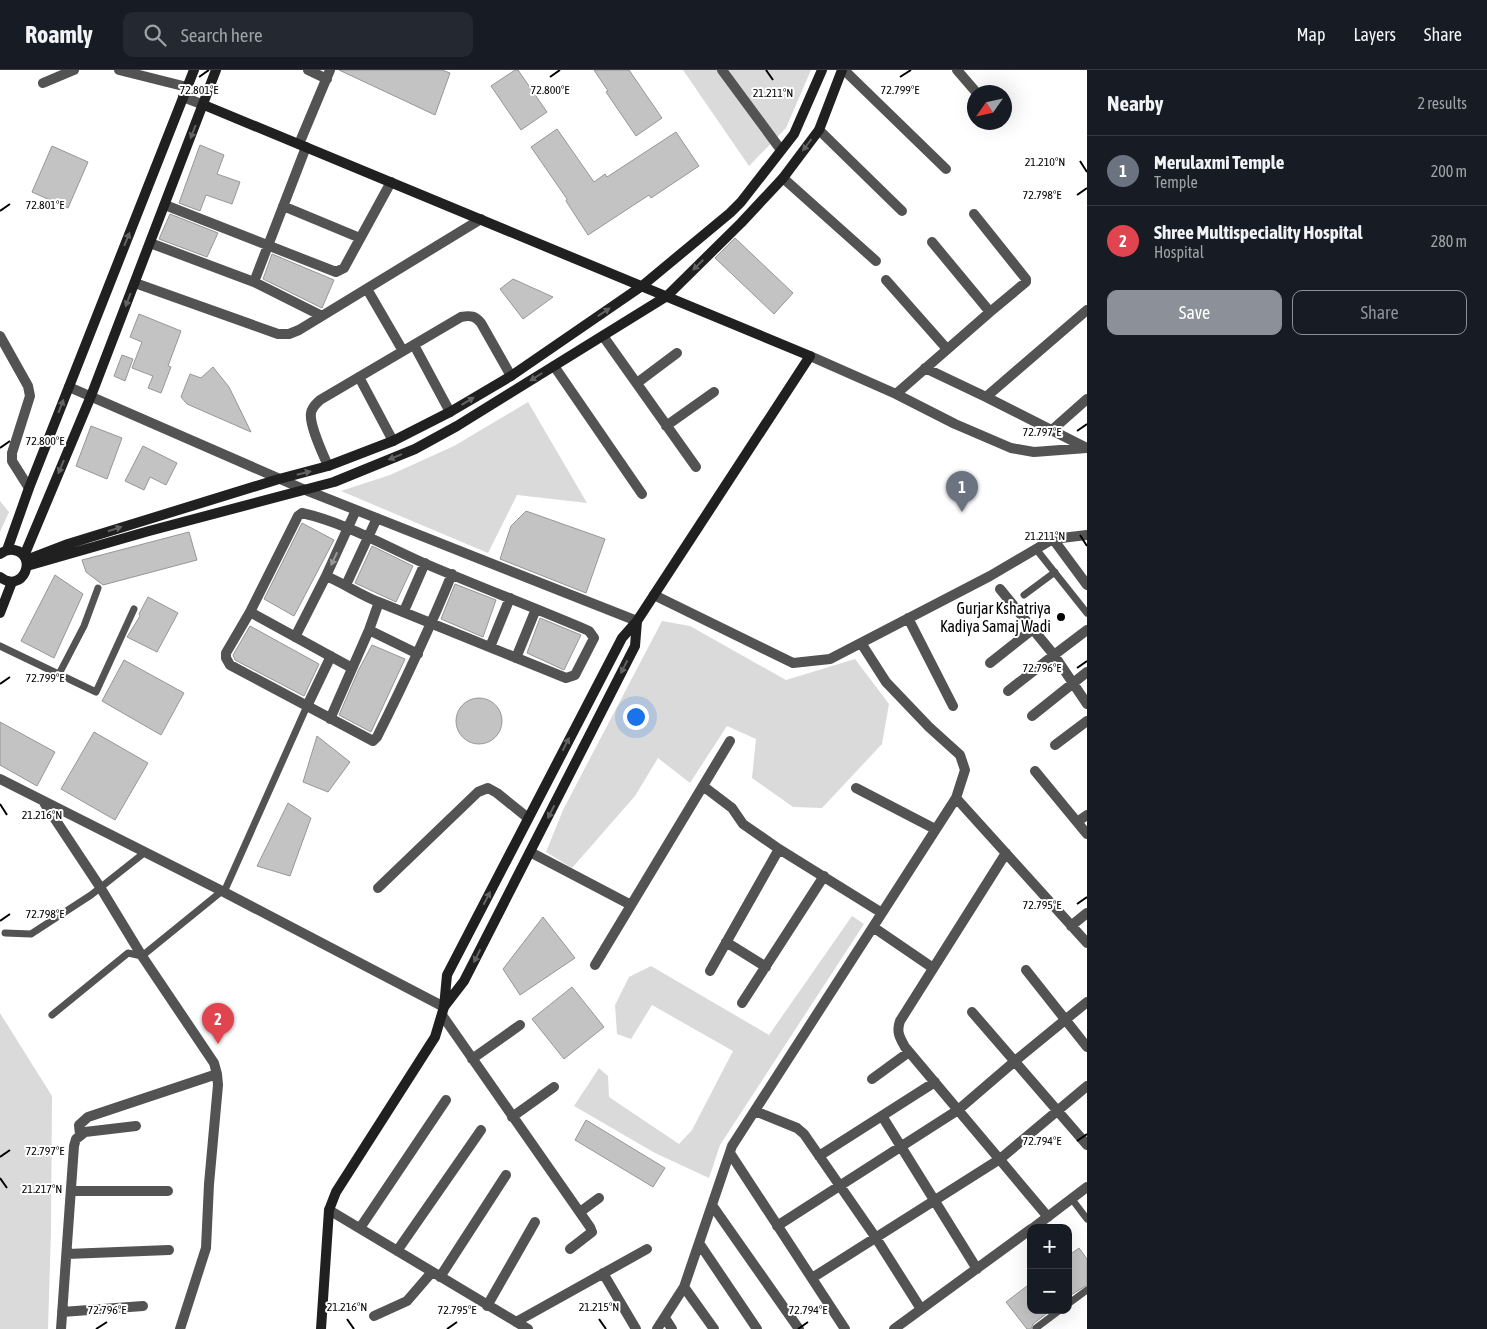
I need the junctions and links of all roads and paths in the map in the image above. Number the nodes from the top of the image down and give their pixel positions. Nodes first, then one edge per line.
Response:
1 (74, 70) edge
2 (119, 70) edge
3 (194, 70) edge
4 (216, 70) edge
5 (308, 70) edge
6 (722, 70) edge
7 (822, 70) edge
8 (843, 70) edge
9 (957, 70) edge
10 (328, 74) edge
11 (43, 83) dead end
12 (970, 85) edge
13 (187, 87) junction
14 (183, 97) junction
15 (204, 105) junction
16 (819, 130) junction
17 (302, 146) junction
18 (781, 150) junction
19 (946, 168) dead end
20 (782, 178) junction
21 (391, 182) junction
22 (165, 205) junction
23 (283, 206) junction
24 (902, 211) dead end
25 (974, 214) dead end
26 (481, 219) junction
27 (360, 238) junction
28 (932, 242) dead end
29 (150, 243) junction
30 (268, 246) junction
31 (876, 261) dead end
32 (886, 280) dead end
33 (254, 282) junction
34 (134, 283) junction
35 (642, 286) junction
36 (367, 289) junction
37 (667, 296) junction
38 (1087, 310) edge
39 (990, 312) junction
40 (322, 316) junction
41 (0, 336) edge
42 (603, 336) junction
43 (414, 345) junction
44 (947, 348) junction
45 (403, 351) junction
46 (677, 353) dead end
47 (810, 356) junction
48 (554, 366) junction
49 (925, 368) junction
50 (511, 376) junction
51 (359, 377) junction
52 (637, 383) junction
53 (69, 387) junction
54 (714, 392) dead end
55 (896, 394) junction
56 (91, 396) junction
57 (986, 397) junction
58 (1087, 399) edge
59 (450, 412) junction
60 (666, 426) junction
61 (1052, 430) junction
62 (393, 441) junction
63 (1086, 447) edge
64 (0, 456) edge
65 (12, 456) junction
66 (328, 466) junction
67 (696, 467) dead end
68 (279, 479) junction
69 (29, 488) junction
70 (303, 489) junction
71 (642, 494) dead end
72 (356, 510) junction
73 (377, 518) junction
74 (348, 529) junction
75 (1087, 535) edge
76 (368, 536) junction
77 (1053, 539) junction
78 (1036, 549) junction
79 (4, 552) edge
80 (26, 561) junction
81 (425, 563) junction
82 (1055, 572) junction
83 (452, 574) junction
84 (326, 576) junction
85 (0, 577) edge
86 (12, 582) junction
87 (346, 584) junction
88 (1087, 585) edge
89 (98, 588) dead end
90 (1000, 589) dead end
91 (654, 595) junction
92 (1024, 595) dead end
93 (510, 598) junction
94 (379, 602) junction
95 (134, 609) dead end
96 (536, 609) junction
97 (404, 611) junction
98 (250, 612) junction
99 (0, 613) edge
100 (1087, 613) edge
101 (908, 618) junction
102 (637, 621) junction
103 (432, 624) junction
104 (1033, 629) junction
105 (369, 630) junction
106 (1087, 630) edge
107 (295, 637) junction
108 (860, 643) junction
109 (0, 646) edge
110 (490, 647) junction
111 (418, 654) junction
112 (1054, 655) junction
113 (331, 656) junction
114 (516, 658) junction
115 (990, 663) dead end
116 (352, 668) junction
117 (1087, 672) edge
118 (59, 674) junction
119 (1073, 683) junction
120 (1008, 691) dead end
121 (1087, 704) edge
122 (307, 706) junction
123 (953, 706) dead end
124 (1032, 716) dead end
125 (330, 719) junction
126 (1087, 721) edge
127 (730, 742) dead end
128 (1055, 746) dead end
129 (1035, 771) dead end
130 (0, 779) edge
131 (703, 786) junction
132 (856, 788) dead end
133 (956, 798) junction
134 (43, 801) junction
135 (1087, 815) edge
136 (528, 818) junction
137 (1077, 822) junction
138 (935, 829) junction
139 (1087, 834) edge
140 (779, 848) junction
141 (530, 852) junction
142 (144, 853) junction
143 (1006, 853) junction
144 (824, 876) junction
145 (100, 887) junction
146 (378, 888) dead end
147 (223, 891) junction
148 (631, 905) junction
149 (882, 913) junction
150 (1087, 913) edge
151 (1072, 926) junction
152 (872, 927) junction
153 (5, 933) dead end
154 (726, 942) junction
155 (1087, 943) edge
156 (142, 956) junction
157 (595, 965) dead end
158 (766, 967) junction
159 (933, 968) junction
160 (1026, 970) dead end
161 (710, 971) dead end
162 (1087, 1002) edge
163 (742, 1003) dead end
164 (443, 1011) junction
165 (972, 1012) dead end
166 (52, 1015) dead end
167 (1066, 1020) junction
168 (520, 1025) dead end
169 (1087, 1047) edge
170 (909, 1052) junction
171 (472, 1059) junction
172 (1015, 1061) junction
173 (217, 1074) junction
174 (872, 1080) dead end
175 (935, 1082) junction
176 (1087, 1086) edge
177 (554, 1087) dead end
178 (446, 1100) dead end
179 (958, 1110) junction
180 (1057, 1110) junction
181 (755, 1111) junction
182 (882, 1116) junction
183 (512, 1117) junction
184 (136, 1126) dead end
185 (481, 1130) dead end
186 (80, 1135) junction
187 (1087, 1145) edge
188 (901, 1146) junction
189 (730, 1153) junction
190 (819, 1156) junction
191 (1000, 1159) junction
192 (506, 1175) dead end
193 (840, 1186) junction
194 (1087, 1187) edge
195 (71, 1191) junction
196 (168, 1191) dead end
197 (599, 1198) dead end
198 (1071, 1198) junction
199 (935, 1200) junction
200 (712, 1205) junction
201 (329, 1210) junction
202 (580, 1212) junction
203 (1048, 1217) junction
204 (1087, 1219) edge
205 (535, 1222) dead end
206 (1039, 1224) edge
207 (777, 1226) junction
208 (360, 1228) junction
209 (1027, 1233) edge
210 (876, 1238) junction
211 (699, 1243) junction
212 (570, 1249) dead end
213 (647, 1249) dead end
214 (169, 1250) dead end
215 (397, 1251) junction
216 (67, 1254) junction
217 (977, 1269) junction
218 (603, 1273) junction
219 (436, 1274) junction
220 (812, 1278) junction
221 (684, 1287) junction
222 (1087, 1290) edge
223 (1072, 1301) edge
224 (143, 1306) dead end
225 (487, 1306) junction
226 (920, 1310) junction
227 (62, 1312) junction
228 (1055, 1314) edge
229 (374, 1316) dead end
230 (665, 1318) junction
231 (516, 1322) junction
232 (61, 1329) edge
233 (180, 1329) edge
234 (321, 1329) edge
235 (528, 1329) edge
236 (636, 1329) edge
237 (657, 1329) edge
238 (672, 1329) edge
239 (714, 1329) edge
240 (757, 1329) edge
241 (798, 1329) edge
242 (845, 1329) edge
243 (894, 1329) edge
244 (1037, 1329) edge

1 - 11 street
2 - 13 street
3 - 13 street
4 - 15 street
5 - 10 street
6 - 18 street
7 - 18 street
8 - 16 street
8 - 19 street
9 - 12 street
10 - 17 street
13 - 14 street
14 - 15 street
53 -> 14 street
15 - 17 street
15 -> 22 street
16 -> 20 street
16 - 24 street
17 - 21 street
17 - 23 street
18 - 35 street
20 - 31 street
20 -> 37 street
21 - 26 street
21 - 27 street
22 - 29 street
22 - 30 street
23 - 27 street
23 - 30 street
25 - 39 street
26 - 35 street
26 - 36 street
27 - 30 street
28 - 39 street
29 - 33 street
29 - 34 street
30 - 33 street
32 - 44 street
33 - 40 street
34 - 40 street
34 -> 56 street
35 - 37 street
50 -> 35 street
36 - 40 street
36 - 45 street
37 - 42 street
37 - 47 street
38 - 57 street
39 - 44 street
41 - 65 street
42 - 48 street
42 - 52 street
43 - 45 street
43 - 50 street
43 - 59 street
44 - 49 street
45 - 51 street
46 - 52 street
47 - 55 street
47 - 91 street
48 -> 70 street
48 - 71 street
49 - 55 street
49 - 57 street
59 -> 50 street
51 - 62 street
51 - 66 street
52 - 60 street
53 - 56 street
69 -> 53 street
54 - 60 street
55 - 63 street
56 - 68 street
56 -> 80 street
57 - 61 street
58 - 61 street
59 - 62 street
60 - 67 street
61 - 63 street
62 - 66 street
64 - 65 street
65 - 69 street
68 -> 66 street
68 - 70 street
80 -> 68 street
69 - 79 street
70 - 72 street
70 - 80 street
72 - 73 street
72 - 74 street
73 - 76 street
73 - 102 street
74 - 76 street
74 -> 84 street
74 - 98 street
75 - 77 street
76 - 81 street
76 - 87 street
77 - 78 street
77 - 88 street
78 - 82 lane
78 - 101 street
79 - 80 street
80 - 86 street
81 - 83 street
81 - 97 street
82 - 92 lane
82 - 100 lane
83 - 93 street
83 - 103 street
84 - 87 street
84 - 107 street
85 - 86 street
86 - 99 street
87 - 94 street
89 - 118 lane
90 - 104 street
91 - 102 street
91 - 108 street
93 - 96 street
93 - 110 street
94 - 97 street
94 - 105 street
95 - 118 lane
96 - 114 street
96 - 114 street
97 - 103 street
98 - 107 street
98 - 122 street
101 - 108 street
101 - 123 street
136 -> 102 street
102 -> 141 street
103 - 110 street
103 - 111 street
104 - 112 street
104 - 115 street
105 - 111 street
105 - 116 street
106 - 112 street
107 - 113 street
108 - 133 street
109 - 118 lane
110 - 114 street
111 - 125 street
112 - 119 street
112 - 120 street
113 - 116 street
113 - 122 street
116 - 125 street
117 - 119 street
119 - 121 street
119 - 124 street
122 - 125 street
122 - 147 lane
126 - 128 street
127 - 131 street
129 - 137 street
130 - 134 street
131 - 140 street
131 - 148 street
132 - 138 street
133 - 138 street
133 - 143 street
134 - 142 street
134 - 145 street
135 - 137 street
136 - 146 street
164 -> 136 street
137 - 139 street
138 - 149 street
140 - 144 street
140 - 154 street
141 - 148 street
141 -> 164 street
142 - 145 lane
142 - 147 street
143 - 151 street
143 - 159 street
144 - 149 street
144 - 158 street
145 - 153 lane
145 - 156 street
147 - 156 lane
147 - 164 street
148 - 157 street
149 - 152 street
150 - 151 street
151 - 155 street
152 - 159 street
152 - 181 street
154 - 158 street
154 - 161 street
156 - 166 lane
156 - 173 street
158 - 163 street
159 - 170 street
160 - 167 street
162 - 167 street
164 - 171 street
164 - 201 street
165 - 172 street
167 - 169 street
167 - 172 street
168 - 171 street
170 - 174 street
170 - 175 street
171 - 183 street
172 - 179 street
172 - 180 street
173 - 186 street
173 - 233 street
175 - 179 street
175 - 182 street
176 - 180 street
177 - 183 street
178 - 208 street
179 - 188 street
179 - 191 street
180 - 187 street
180 - 191 street
181 - 189 street
181 - 190 street
182 - 188 street
182 - 190 street
183 - 202 street
184 - 186 street
185 - 215 street
186 - 195 street
188 - 193 street
188 - 199 street
189 - 200 street
189 - 207 street
190 - 193 street
191 - 199 street
191 - 203 street
192 - 219 street
193 - 207 street
193 - 210 street
194 - 198 street
195 - 196 street
195 - 216 street
197 - 202 street
198 - 203 street
198 - 204 lane
199 - 210 street
199 - 217 street
200 - 211 street
200 - 241 street
201 - 208 street
201 - 234 street
202 - 212 street
203 - 206 street
205 - 225 street
207 - 220 street
208 - 215 street
209 - 217 street
210 - 220 street
210 - 226 street
211 - 221 street
211 - 240 street
213 - 218 street
214 - 216 street
215 - 219 street
216 - 227 street
217 - 226 street
218 - 231 street
218 - 236 street
219 - 225 street
219 - 229 street
220 - 242 street
221 - 230 street
221 - 239 street
222 - 223 lane
224 - 227 street
225 - 231 street
226 - 243 street
227 - 232 street
228 - 244 lane
230 - 237 street
230 - 238 street
231 - 235 street

